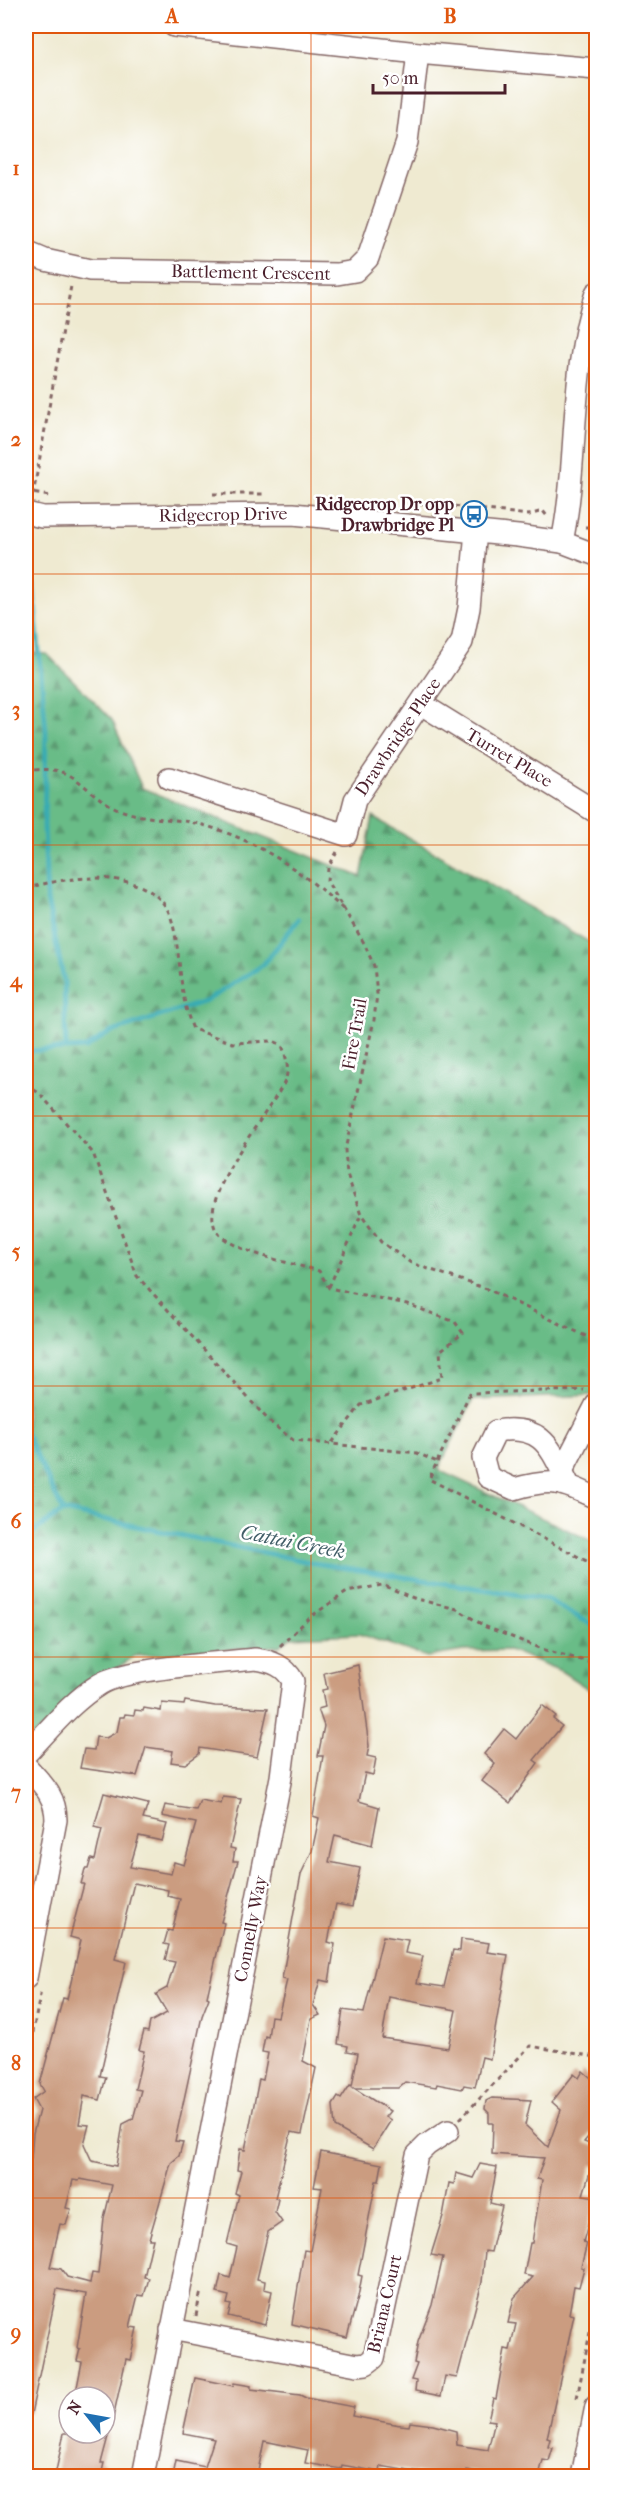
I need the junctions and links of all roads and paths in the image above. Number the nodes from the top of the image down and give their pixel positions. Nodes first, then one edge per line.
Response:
1 (174, 26) edge
2 (418, 53) junction
3 (597, 69) edge
4 (26, 252) edge
5 (75, 267) junction
6 (597, 293) edge
7 (27, 514) edge
8 (476, 531) junction
9 (562, 542) junction
10 (597, 555) edge
11 (421, 704) junction
12 (26, 771) edge
13 (169, 778) dead end
14 (597, 812) edge
15 (346, 835) junction
16 (26, 889) edge
17 (346, 913) junction
18 (26, 1085) edge
19 (361, 1215) junction
20 (329, 1287) junction
21 (597, 1341) edge
22 (591, 1398) edge
23 (331, 1444) junction
24 (437, 1462) junction
25 (597, 1498) edge
26 (597, 1566) edge
27 (265, 1660) junction
28 (597, 1664) edge
29 (26, 1754) edge
30 (26, 1766) edge
31 (26, 1978) edge
32 (597, 2058) edge
33 (448, 2131) joint
34 (597, 2302) edge
35 (171, 2329) junction
36 (586, 2406) edge
37 (143, 2476) edge
38 (582, 2476) edge

1 - 2 street
2 - 3 street
2 - 5 street, Battlement Crescent
4 - 5 street, Battlement Crescent
5 - 7 path
6 - 9 street
7 - 8 street, Ridgecrop Drive
8 - 9 street, Ridgecrop Drive
8 - 11 street, Drawbridge Place
9 - 10 street, Ridgecrop Drive
11 - 14 street, Turret Place
11 - 15 street, Drawbridge Place
12 - 17 path
13 - 15 street
15 - 17 path, Fire Trail
16 - 20 path
17 - 19 path, Fire Trail
18 - 23 path
19 - 20 path
19 - 21 path, Fire Trail
20 - 23 path
22 - 24 path
22 - 25 street
23 - 24 path
24 - 26 path
27 - 28 path
27 - 29 street
27 - 35 street, Connelly Way
30 - 31 street
32 - 33 path
33 - 35 street, Briana Court
34 - 36 path
35 - 37 street, Connelly Way
36 - 38 street

